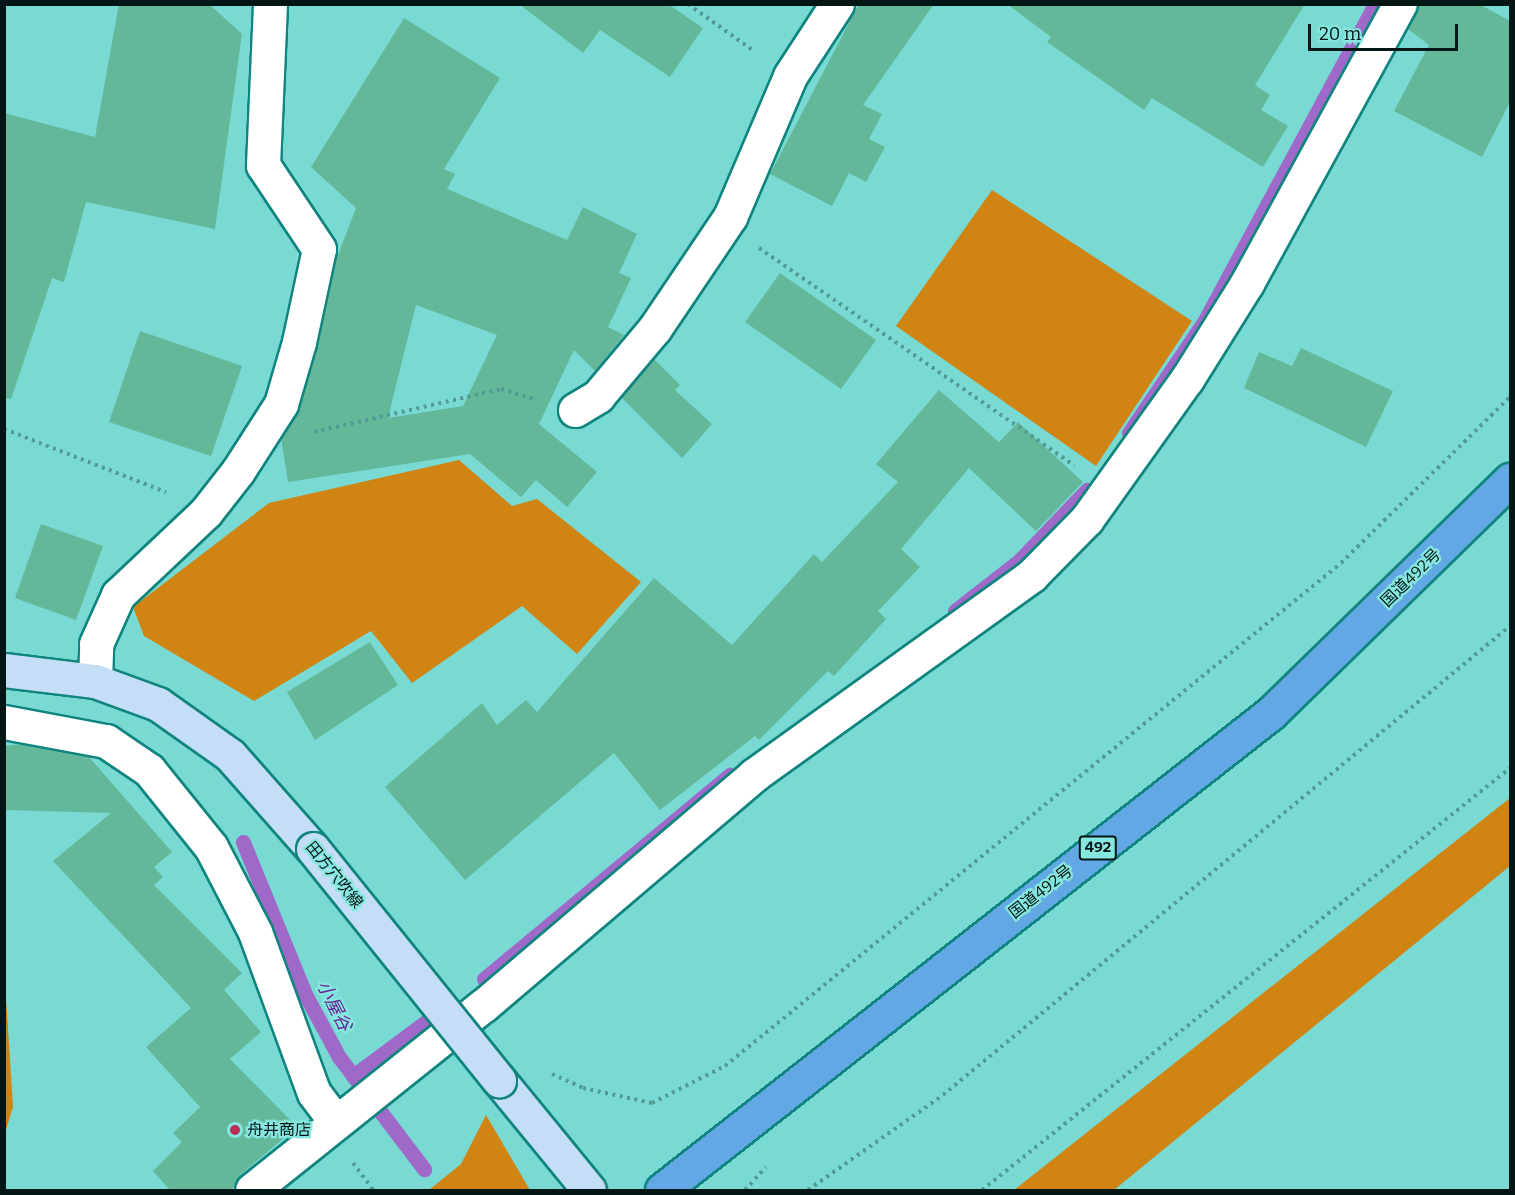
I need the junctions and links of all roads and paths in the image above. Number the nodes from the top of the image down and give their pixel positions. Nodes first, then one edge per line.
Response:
1 (270, 4) edge
2 (688, 4) edge
3 (837, 4) edge
4 (1400, 4) edge
5 (790, 76) junction
6 (725, 224) junction
7 (1510, 397) edge
8 (575, 410) joint
9 (4, 429) edge
10 (252, 447) junction
11 (1510, 480) edge
12 (1112, 491) junction
13 (206, 512) junction
14 (1510, 626) edge
15 (4, 670) edge
16 (95, 681) junction
17 (4, 722) edge
18 (1510, 768) edge
19 (652, 1103) dead end
20 (341, 1119) junction
21 (252, 1191) edge
22 (589, 1191) edge
23 (662, 1191) edge
24 (808, 1191) edge
25 (982, 1191) edge

1 - 10 street
2 - 5 path
3 - 5 street
4 - 12 street
5 - 6 street
6 - 8 street
6 - 12 path
7 - 19 path
8 - 10 path
9 - 13 path
10 - 13 street
11 - 23 highway, 国道492号 / 492
12 - 20 street
13 - 16 street
14 - 24 path
15 - 16 main road, 田方穴吹線
16 - 22 main road, 田方穴吹線, bridge
17 - 20 street
18 - 25 path
20 - 21 street

